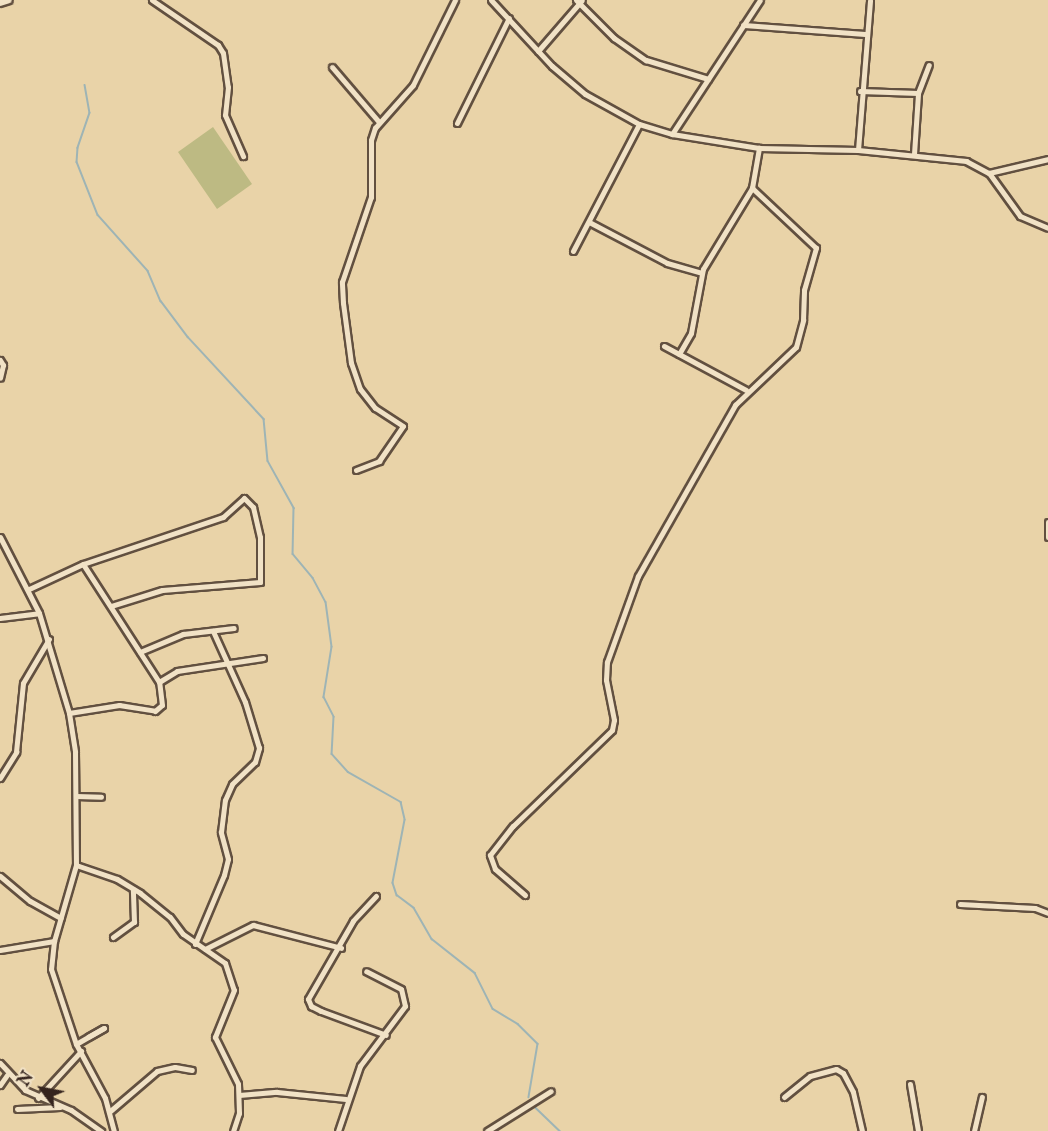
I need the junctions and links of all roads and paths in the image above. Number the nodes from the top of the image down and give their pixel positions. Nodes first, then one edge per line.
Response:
1 (9, 0) edge
2 (152, 0) edge
3 (456, 0) edge
4 (491, 0) edge
5 (760, 0) edge
6 (870, 0) edge
7 (579, 1) edge
8 (0, 3) edge
9 (509, 18) junction
10 (743, 25) junction
11 (866, 34) junction
12 (538, 51) junction
13 (929, 65) dead end
14 (332, 68) dead end
15 (708, 79) junction
16 (860, 91) junction
17 (918, 93) junction
18 (380, 122) junction
19 (457, 123) dead end
20 (639, 124) junction
21 (672, 134) junction
22 (759, 148) junction
23 (858, 150) junction
24 (914, 154) junction
25 (243, 156) dead end
26 (1048, 159) edge
27 (989, 173) junction
28 (752, 188) junction
29 (589, 222) junction
30 (1048, 228) edge
31 (573, 251) dead end
32 (702, 273) junction
33 (664, 346) dead end
34 (679, 354) junction
35 (0, 360) edge
36 (0, 378) edge
37 (746, 390) junction
38 (356, 470) dead end
39 (1048, 522) edge
40 (0, 537) edge
41 (1048, 537) edge
42 (83, 564) junction
43 (29, 589) junction
44 (111, 606) junction
45 (39, 613) junction
46 (0, 618) edge
47 (234, 628) dead end
48 (213, 631) junction
49 (49, 639) junction
50 (140, 652) junction
51 (263, 658) dead end
52 (228, 664) junction
53 (159, 682) junction
54 (69, 713) junction
55 (0, 778) edge
56 (76, 796) junction
57 (101, 797) dead end
58 (76, 865) junction
59 (0, 876) edge
60 (133, 888) junction
61 (525, 895) dead end
62 (376, 896) dead end
63 (960, 904) dead end
64 (1048, 913) edge
65 (61, 918) junction
66 (113, 937) dead end
67 (54, 941) junction
68 (195, 944) junction
69 (341, 948) junction
70 (205, 949) junction
71 (0, 950) edge
72 (366, 971) dead end
73 (386, 1035) junction
74 (88, 1037) dead end
75 (76, 1044) junction
76 (81, 1051) junction
77 (0, 1063) edge
78 (192, 1070) dead end
79 (7, 1075) junction
80 (910, 1084) dead end
81 (0, 1085) edge
82 (551, 1091) dead end
83 (239, 1095) junction
84 (784, 1097) dead end
85 (982, 1097) dead end
86 (38, 1098) junction
87 (346, 1099) junction
88 (62, 1107) junction
89 (17, 1109) dead end
90 (109, 1112) junction
91 (101, 1131) edge
92 (114, 1131) edge
93 (233, 1131) edge
94 (338, 1131) edge
95 (488, 1131) edge
96 (862, 1131) edge
97 (918, 1131) edge
98 (974, 1131) edge

1 - 8 street
2 - 25 street
3 - 18 street
4 - 9 street
5 - 10 street
6 - 11 street
7 - 12 street
7 - 15 street
9 - 12 street
9 - 19 street
10 - 11 street
10 - 15 street
11 - 16 street
12 - 20 street
13 - 17 street
14 - 18 street
15 - 21 street
16 - 17 street
16 - 23 street
17 - 24 street
18 - 38 street
20 - 21 street
20 - 29 street
21 - 22 street
22 - 23 street
22 - 28 street
23 - 24 street
24 - 27 street
26 - 27 street
27 - 30 street
28 - 32 street
28 - 37 street
29 - 31 street
29 - 32 street
32 - 34 street
33 - 34 street
34 - 37 street
35 - 36 street
37 - 61 street
39 - 41 street
40 - 43 street
42 - 43 street
42 - 44 street
42 - 44 street
43 - 45 street
44 - 50 street
45 - 46 street
45 - 49 street
47 - 48 street
48 - 50 street
48 - 52 street
49 - 54 street
49 - 55 street
50 - 53 street
51 - 52 street
52 - 53 street
52 - 68 street
53 - 54 street
54 - 56 street
56 - 57 street
56 - 58 street
58 - 60 street
58 - 65 street
59 - 65 street
60 - 66 street
60 - 68 street
62 - 69 street
63 - 64 street
65 - 67 street
67 - 71 street
67 - 75 street
68 - 70 street
69 - 70 street
69 - 73 street
70 - 83 street
72 - 73 street
73 - 87 street
74 - 75 street
75 - 76 street
76 - 86 street
76 - 90 street
77 - 79 street
78 - 90 street
79 - 81 street
79 - 86 street
80 - 97 street
82 - 95 street
83 - 87 street
83 - 93 street
84 - 96 street
85 - 98 street
86 - 88 street
87 - 94 street
88 - 89 street
88 - 91 street
90 - 92 street

